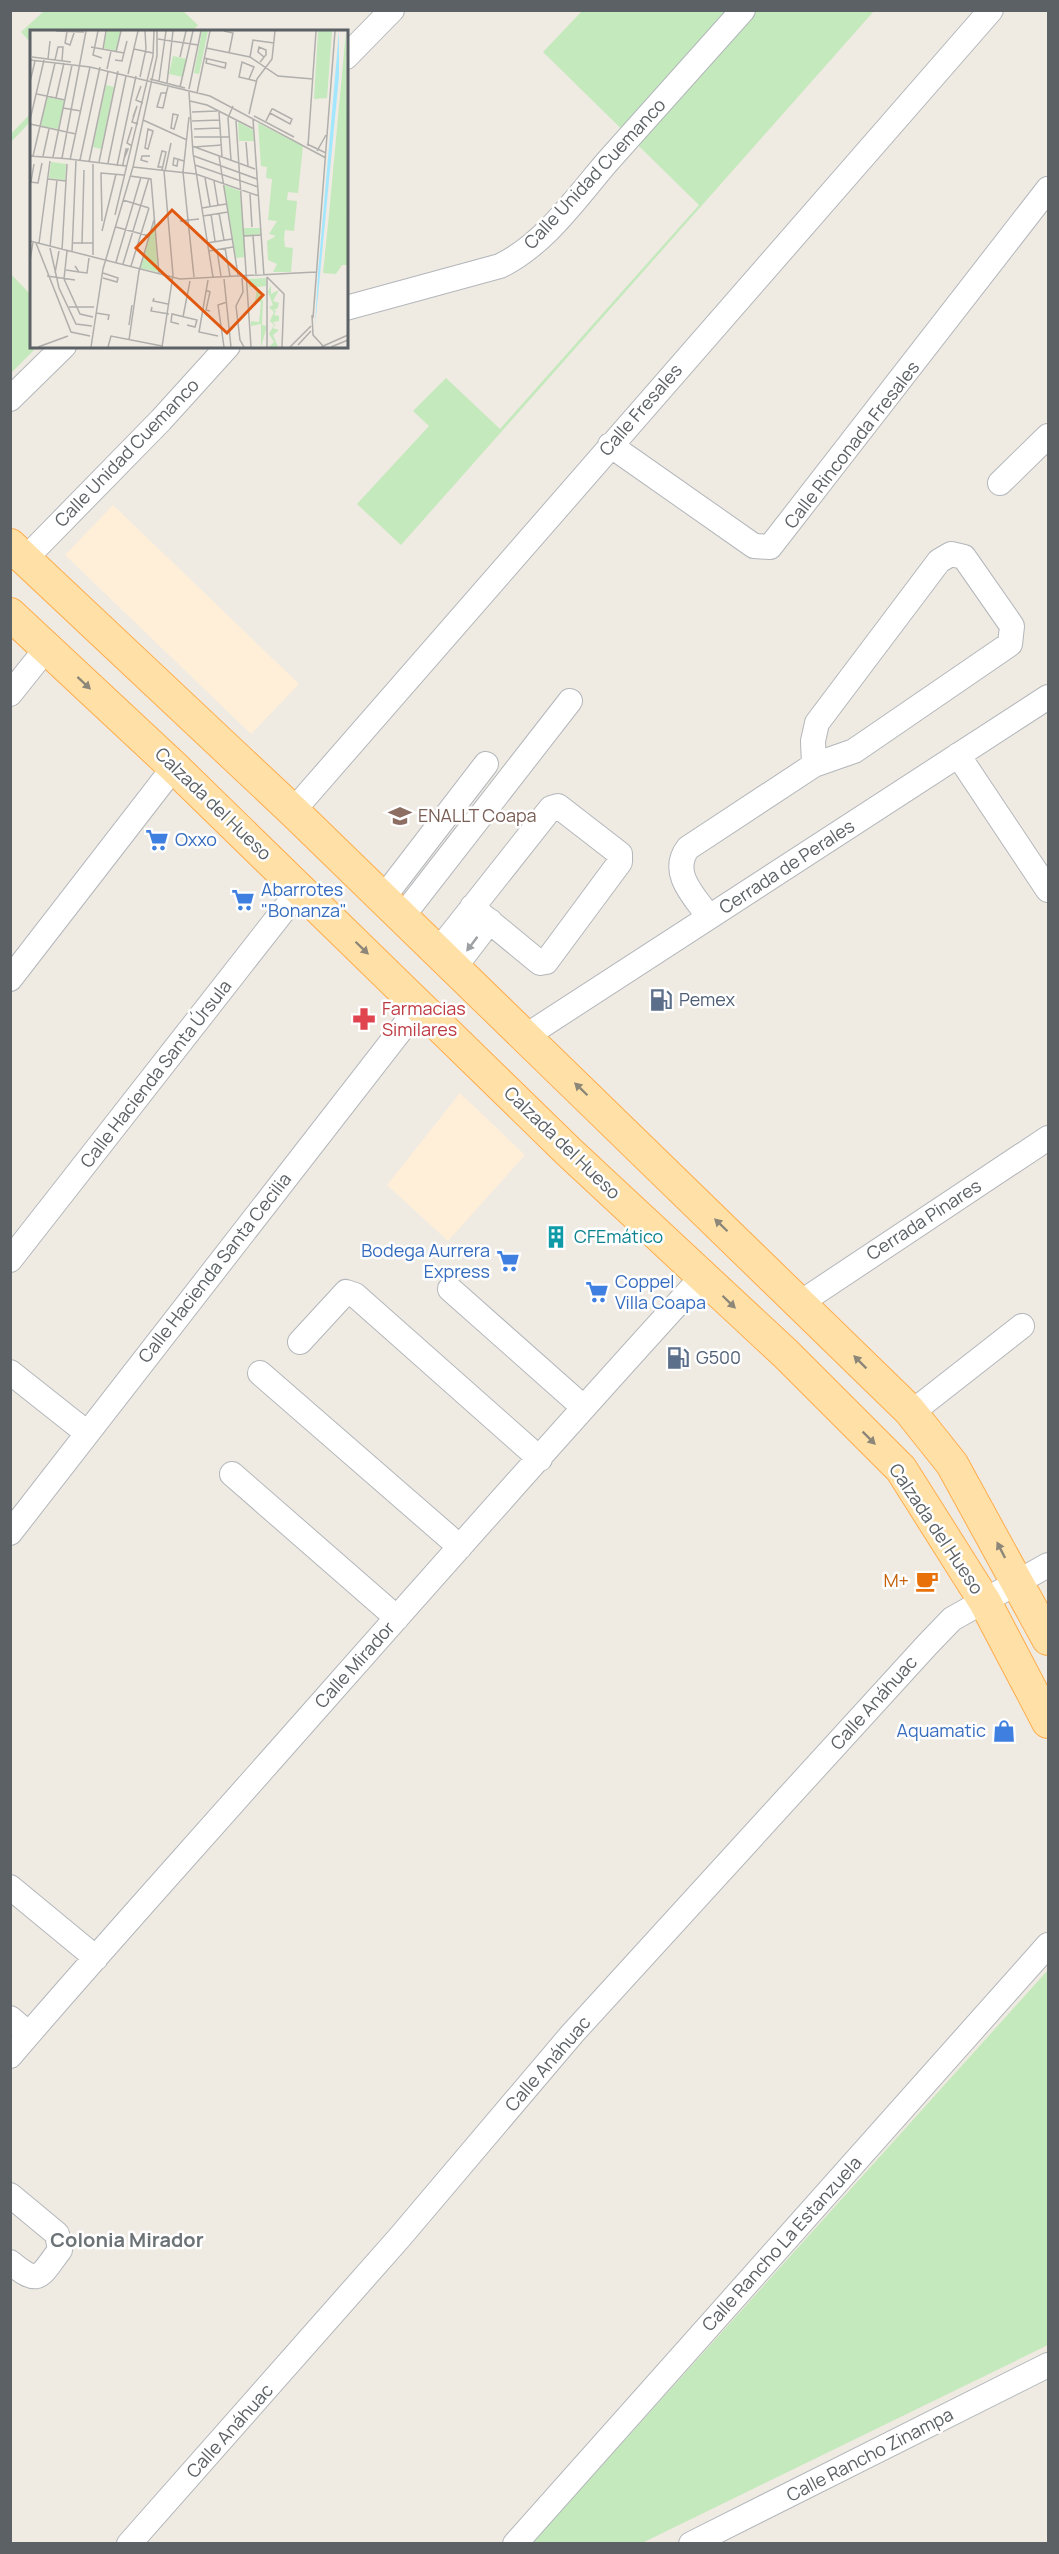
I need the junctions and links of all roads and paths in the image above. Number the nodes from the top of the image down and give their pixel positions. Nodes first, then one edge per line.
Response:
1 (392, 10) edge
2 (743, 10) edge
3 (992, 10) edge
4 (348, 55) edge
5 (1048, 189) edge
6 (348, 307) edge
7 (62, 348) edge
8 (226, 348) edge
9 (10, 399) edge
10 (1048, 436) edge
11 (610, 445) junction
12 (1000, 483) dead end
13 (18, 552) edge
14 (10, 614) edge
15 (46, 649) junction
16 (10, 694) edge
17 (1048, 697) edge
18 (570, 701) dead end
19 (958, 756) junction
20 (486, 764) dead end
21 (814, 765) junction
22 (174, 767) junction
23 (293, 811) junction
24 (301, 888) junction
25 (1048, 890) edge
26 (393, 907) junction
27 (481, 914) junction
28 (709, 917) junction
29 (446, 959) junction
30 (10, 979) edge
31 (421, 1004) junction
32 (526, 1036) junction
33 (1048, 1138) edge
34 (10, 1260) edge
35 (702, 1276) junction
36 (450, 1289) dead end
37 (800, 1302) junction
38 (1022, 1326) dead end
39 (300, 1342) dead end
40 (10, 1372) edge
41 (260, 1373) dead end
42 (583, 1407) junction
43 (912, 1413) junction
44 (87, 1433) junction
45 (540, 1460) junction
46 (232, 1474) dead end
47 (10, 1533) edge
48 (460, 1547) junction
49 (1048, 1565) edge
50 (1018, 1584) junction
51 (985, 1602) junction
52 (397, 1618) junction
53 (1048, 1639) edge
54 (1048, 1722) edge
55 (10, 1887) edge
56 (1048, 1945) edge
57 (96, 1958) junction
58 (10, 2018) edge
59 (29, 2034) junction
60 (10, 2055) edge
61 (10, 2195) edge
62 (10, 2262) edge
63 (1048, 2366) edge
64 (703, 2541) edge
65 (129, 2544) edge
66 (514, 2544) edge

1 - 4 street
2 - 6 street, Calle Unidad Cuemanco
3 - 11 street, Calle Fresales
5 - 11 street, Calle Rinconada Fresales
7 - 9 street
8 - 13 street, Calle Unidad Cuemanco
10 - 12 street
11 - 23 street, Calle Fresales
13 - 23 main road
14 - 15 main road, Calzada del Hueso
15 - 16 street
15 -> 22 main road, Calzada del Hueso
17 - 19 street, Cerrada de Perales
18 - 26 street
19 - 25 street
19 - 28 street, Cerrada de Perales
20 - 26 street
21 - 21 street
21 - 28 street
22 - 24 main road, Calzada del Hueso
22 - 30 street
23 - 26 main road
24 -> 31 main road, Calzada del Hueso
24 - 34 street, Calle Hacienda Santa Úrsula
26 - 29 main road
27 - 27 street
27 - 29 street
28 - 32 street, Cerrada de Perales
29 - 32 main road
31 - 35 main road, Calzada del Hueso
31 - 44 street, Calle Hacienda Santa Cecilia
37 -> 32 main road
33 - 37 street, Cerrada Pinares
35 - 42 street, Calle Mirador
35 -> 51 main road, Calzada del Hueso
36 - 42 street
43 -> 37 main road
38 - 43 street
39 - 45 street
40 - 44 street
41 - 48 street
42 - 45 street, Calle Mirador
50 -> 43 main road
44 - 47 street, Calle Hacienda Santa Cecilia
45 - 48 street, Calle Mirador
46 - 52 street
48 - 52 street, Calle Mirador
49 - 50 street, Calle Anáhuac
50 - 51 street, Calle Anáhuac
50 - 53 main road
51 - 54 main road, Calzada del Hueso
51 - 65 street, Calle Anáhuac
52 - 57 street, Calle Mirador
55 - 57 street
56 - 66 street, Calle Rancho La Estanzuela
57 - 59 street, Calle Mirador
58 - 59 street
59 - 60 street, Calle Mirador
61 - 62 street
63 - 64 street, Calle Rancho Zinampa

